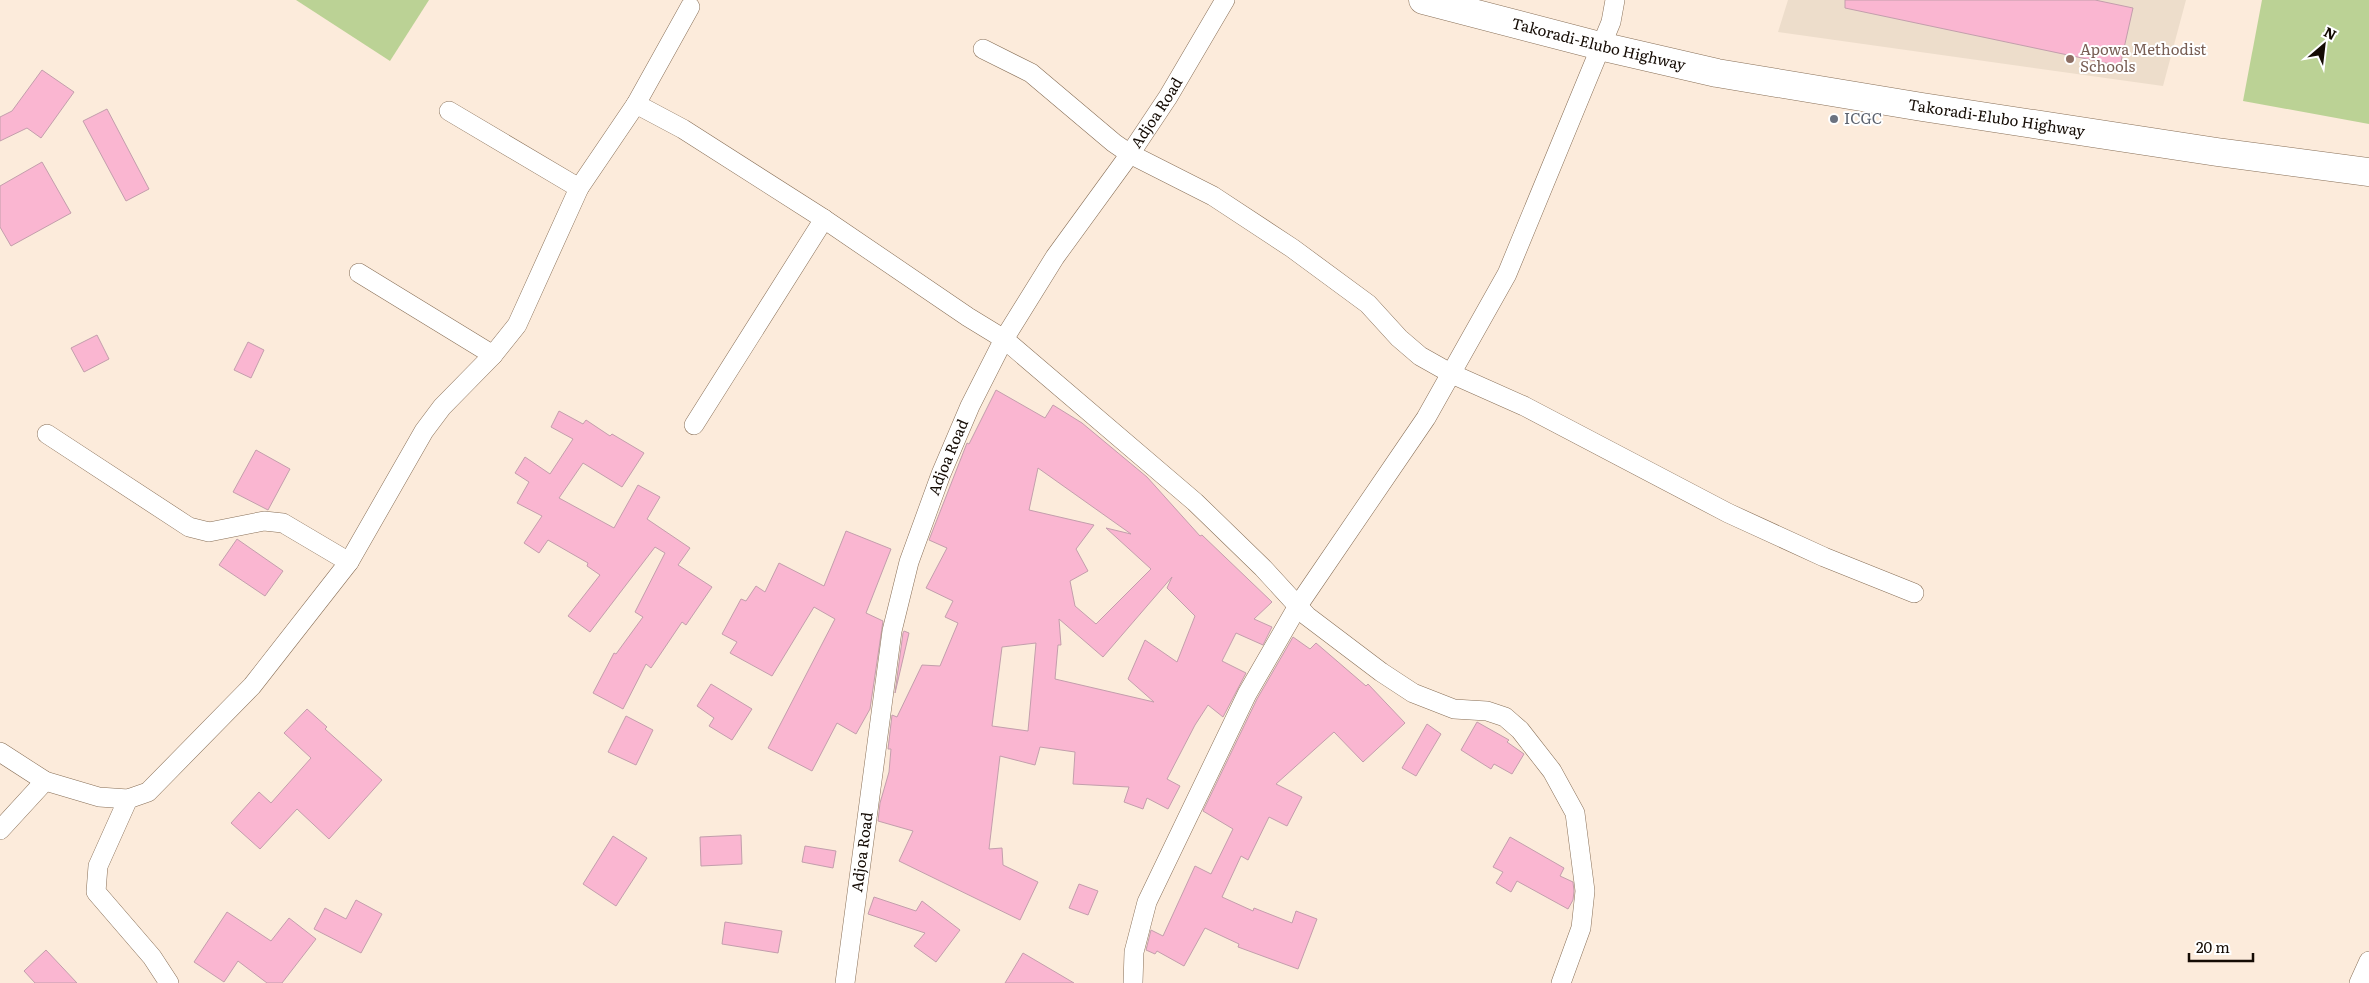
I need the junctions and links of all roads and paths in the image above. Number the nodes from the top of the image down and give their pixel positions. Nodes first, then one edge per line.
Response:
1 (1225, 0) edge
2 (1422, 0) edge
3 (1615, 0) edge
4 (690, 7) dead end
5 (1600, 46) junction
6 (983, 49) dead end
7 (636, 104) junction
8 (449, 111) dead end
9 (1130, 154) junction
10 (2369, 172) edge
11 (580, 188) junction
12 (824, 219) junction
13 (359, 273) dead end
14 (1004, 339) junction
15 (493, 355) junction
16 (1452, 374) junction
17 (694, 425) dead end
18 (47, 434) dead end
19 (350, 562) junction
20 (1914, 593) dead end
21 (1299, 604) junction
22 (0, 752) edge
23 (45, 781) junction
24 (128, 798) junction
25 (0, 830) edge
26 (2369, 961) edge
27 (169, 983) edge
28 (845, 983) edge
29 (1133, 983) edge
30 (1561, 983) edge
31 (2359, 983) edge

1 - 9 street, Adjoa Road
2 - 5 highway, Takoradi-Elubo Highway
3 - 5 street
4 - 7 street
5 - 10 highway, Takoradi-Elubo Highway
5 - 16 street
6 - 9 street
7 - 11 street
7 - 12 street
8 - 11 street
9 - 14 street, Adjoa Road
9 - 16 street
11 - 15 street
12 - 14 street
12 - 17 street
13 - 15 street
14 - 21 street
14 - 28 street, Adjoa Road
15 - 19 street
16 - 20 street
16 - 21 street
18 - 19 street
19 - 24 street
21 - 29 street
21 - 30 street
22 - 23 street
23 - 24 street
23 - 25 street
24 - 27 street
26 - 31 street

